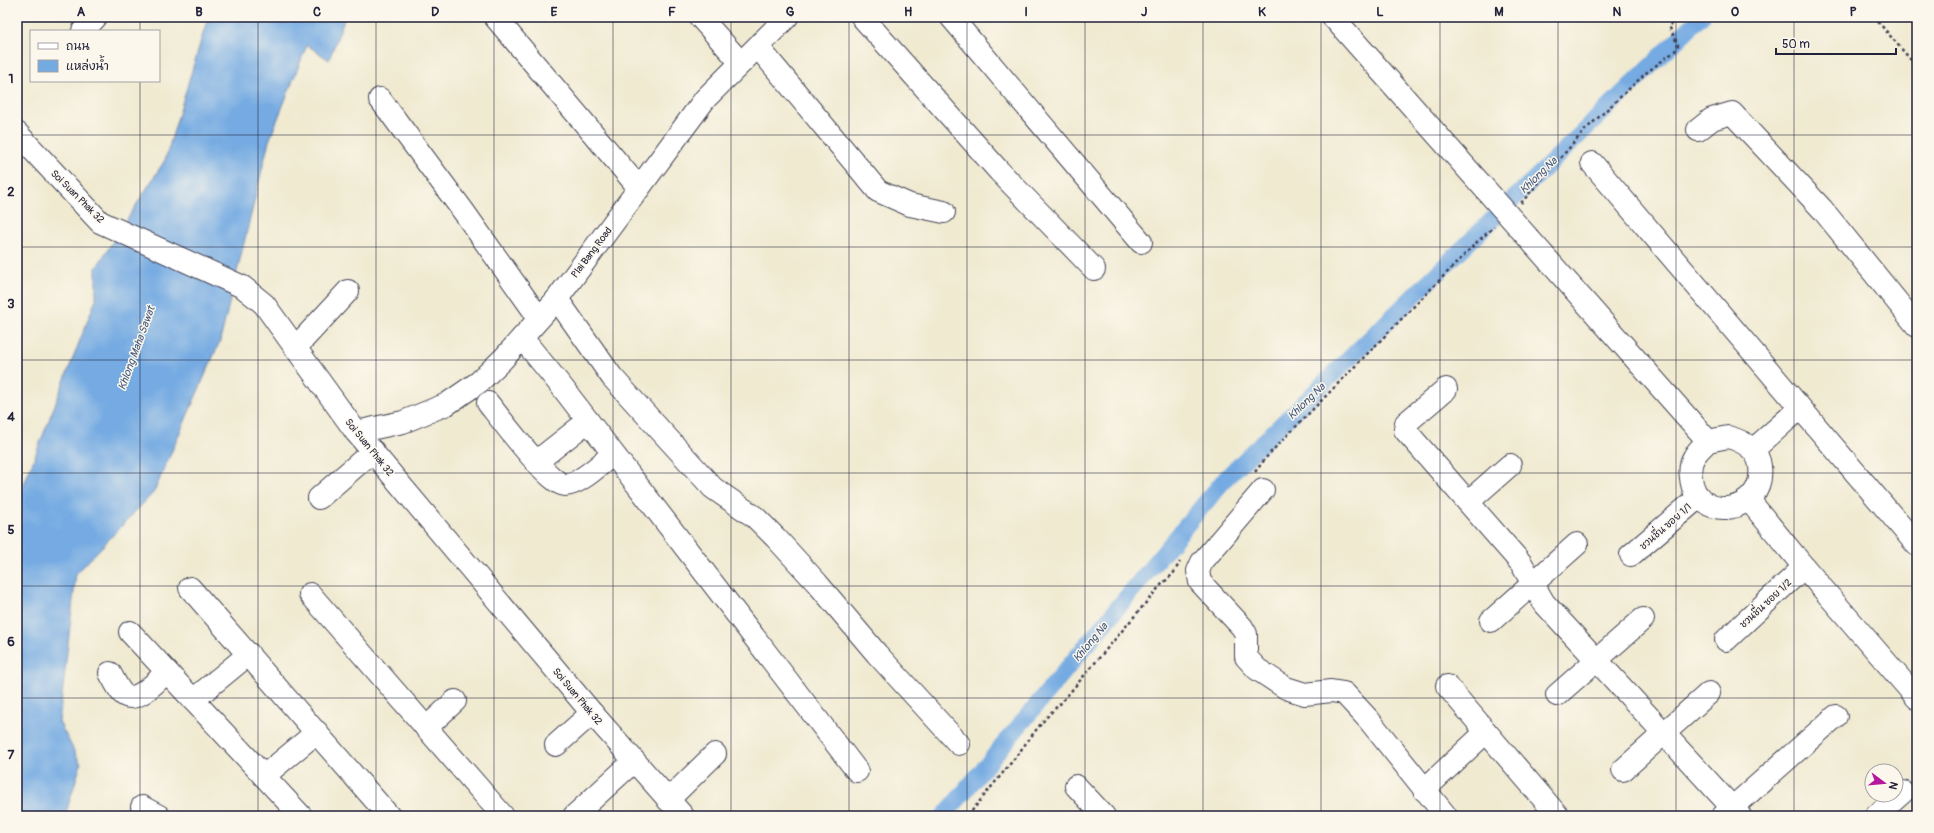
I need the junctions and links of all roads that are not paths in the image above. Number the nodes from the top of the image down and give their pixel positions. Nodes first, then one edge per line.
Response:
1 (96, 17) edge
2 (495, 17) edge
3 (700, 17) edge
4 (787, 17) edge
5 (862, 17) edge
6 (951, 17) edge
7 (1333, 17) edge
8 (84, 30) edge
9 (758, 47) junction
10 (741, 64) junction
11 (380, 99) dead end
12 (1698, 130) dead end
13 (17, 132) edge
14 (1592, 163) dead end
15 (639, 188) junction
16 (944, 212) dead end
17 (1141, 242) dead end
18 (1094, 269) dead end
19 (348, 291) dead end
20 (556, 299) junction
21 (539, 318) junction
22 (1917, 326) edge
23 (522, 338) junction
24 (296, 347) junction
25 (1446, 389) dead end
26 (488, 404) dead end
27 (1800, 408) junction
28 (588, 421) junction
29 (356, 432) junction
30 (1708, 441) junction
31 (1753, 450) junction
32 (373, 451) junction
33 (613, 454) junction
34 (536, 462) junction
35 (1510, 465) dead end
36 (1263, 490) dead end
37 (1699, 497) junction
38 (319, 498) dead end
39 (1749, 500) junction
40 (1468, 502) junction
41 (1577, 544) dead end
42 (1917, 545) edge
43 (1631, 555) dead end
44 (1804, 567) junction
45 (1533, 584) junction
46 (190, 588) dead end
47 (310, 594) dead end
48 (1643, 619) dead end
49 (1491, 621) dead end
50 (130, 632) dead end
51 (1726, 640) dead end
52 (249, 654) junction
53 (1598, 659) junction
54 (167, 672) junction
55 (110, 673) dead end
56 (1447, 686) dead end
57 (1709, 693) dead end
58 (1557, 695) dead end
59 (1917, 698) edge
60 (193, 700) junction
61 (454, 701) dead end
62 (592, 713) junction
63 (1836, 716) dead end
64 (426, 728) junction
65 (317, 732) junction
66 (1486, 732) junction
67 (1664, 733) junction
68 (958, 744) dead end
69 (556, 745) dead end
70 (715, 754) dead end
71 (634, 761) junction
72 (1623, 770) dead end
73 (858, 771) dead end
74 (264, 776) junction
75 (1076, 786) dead end
76 (1424, 790) junction
77 (1891, 803) edge
78 (673, 810) edge
79 (1732, 813) edge
80 (1553, 814) edge
81 (301, 816) edge
82 (389, 816) edge
83 (503, 816) edge
84 (574, 816) edge
85 (1104, 816) edge
86 (1446, 816) edge
87 (1876, 816) edge

1 - 8 street
2 - 15 street
3 - 10 street
4 - 9 street, Plai Bang Road
5 - 18 street
6 - 17 street
7 - 30 street
9 - 10 street, Plai Bang Road
9 - 16 street
10 - 15 street, Plai Bang Road
11 - 21 street
12 - 22 street
13 - 24 street, Soi Suan Phak 32
14 - 27 street
15 - 20 street, Plai Bang Road
19 - 24 street
20 - 21 street, Plai Bang Road
20 - 68 street
21 - 23 street, Plai Bang Road
23 - 28 street
23 - 29 street, Plai Bang Road
24 - 29 street, Soi Suan Phak 32
25 - 40 street
26 - 34 street
27 - 31 street
27 - 42 street
28 - 33 street
28 - 34 street
29 - 32 street, Soi Suan Phak 32
30 - 31 street
30 - 37 street
31 - 39 street
32 - 38 street
32 - 62 street, Soi Suan Phak 32
33 - 34 street
33 - 73 street
35 - 40 street
36 - 76 street
37 - 39 street
37 - 43 street, ชวนชื่น ซอย 1/1
39 - 44 street
40 - 45 street
41 - 45 street
44 - 51 street, ชวนชื่น ซอย 1/2
44 - 59 street
45 - 49 street
45 - 53 street
46 - 52 street
47 - 64 street
48 - 53 street
50 - 54 street
52 - 60 street
52 - 65 street
53 - 58 street
53 - 67 street
54 - 55 street
54 - 60 street
56 - 66 street
57 - 67 street
60 - 74 street
61 - 64 street
62 - 69 street
62 - 71 street, Soi Suan Phak 32
63 - 79 street
64 - 83 street
65 - 74 street
65 - 82 street
66 - 76 street
66 - 80 street
67 - 72 street
67 - 79 street
70 - 78 street
71 - 78 street, Soi Suan Phak 32
71 - 84 street
74 - 81 street
75 - 85 street
76 - 86 street
77 - 87 street

